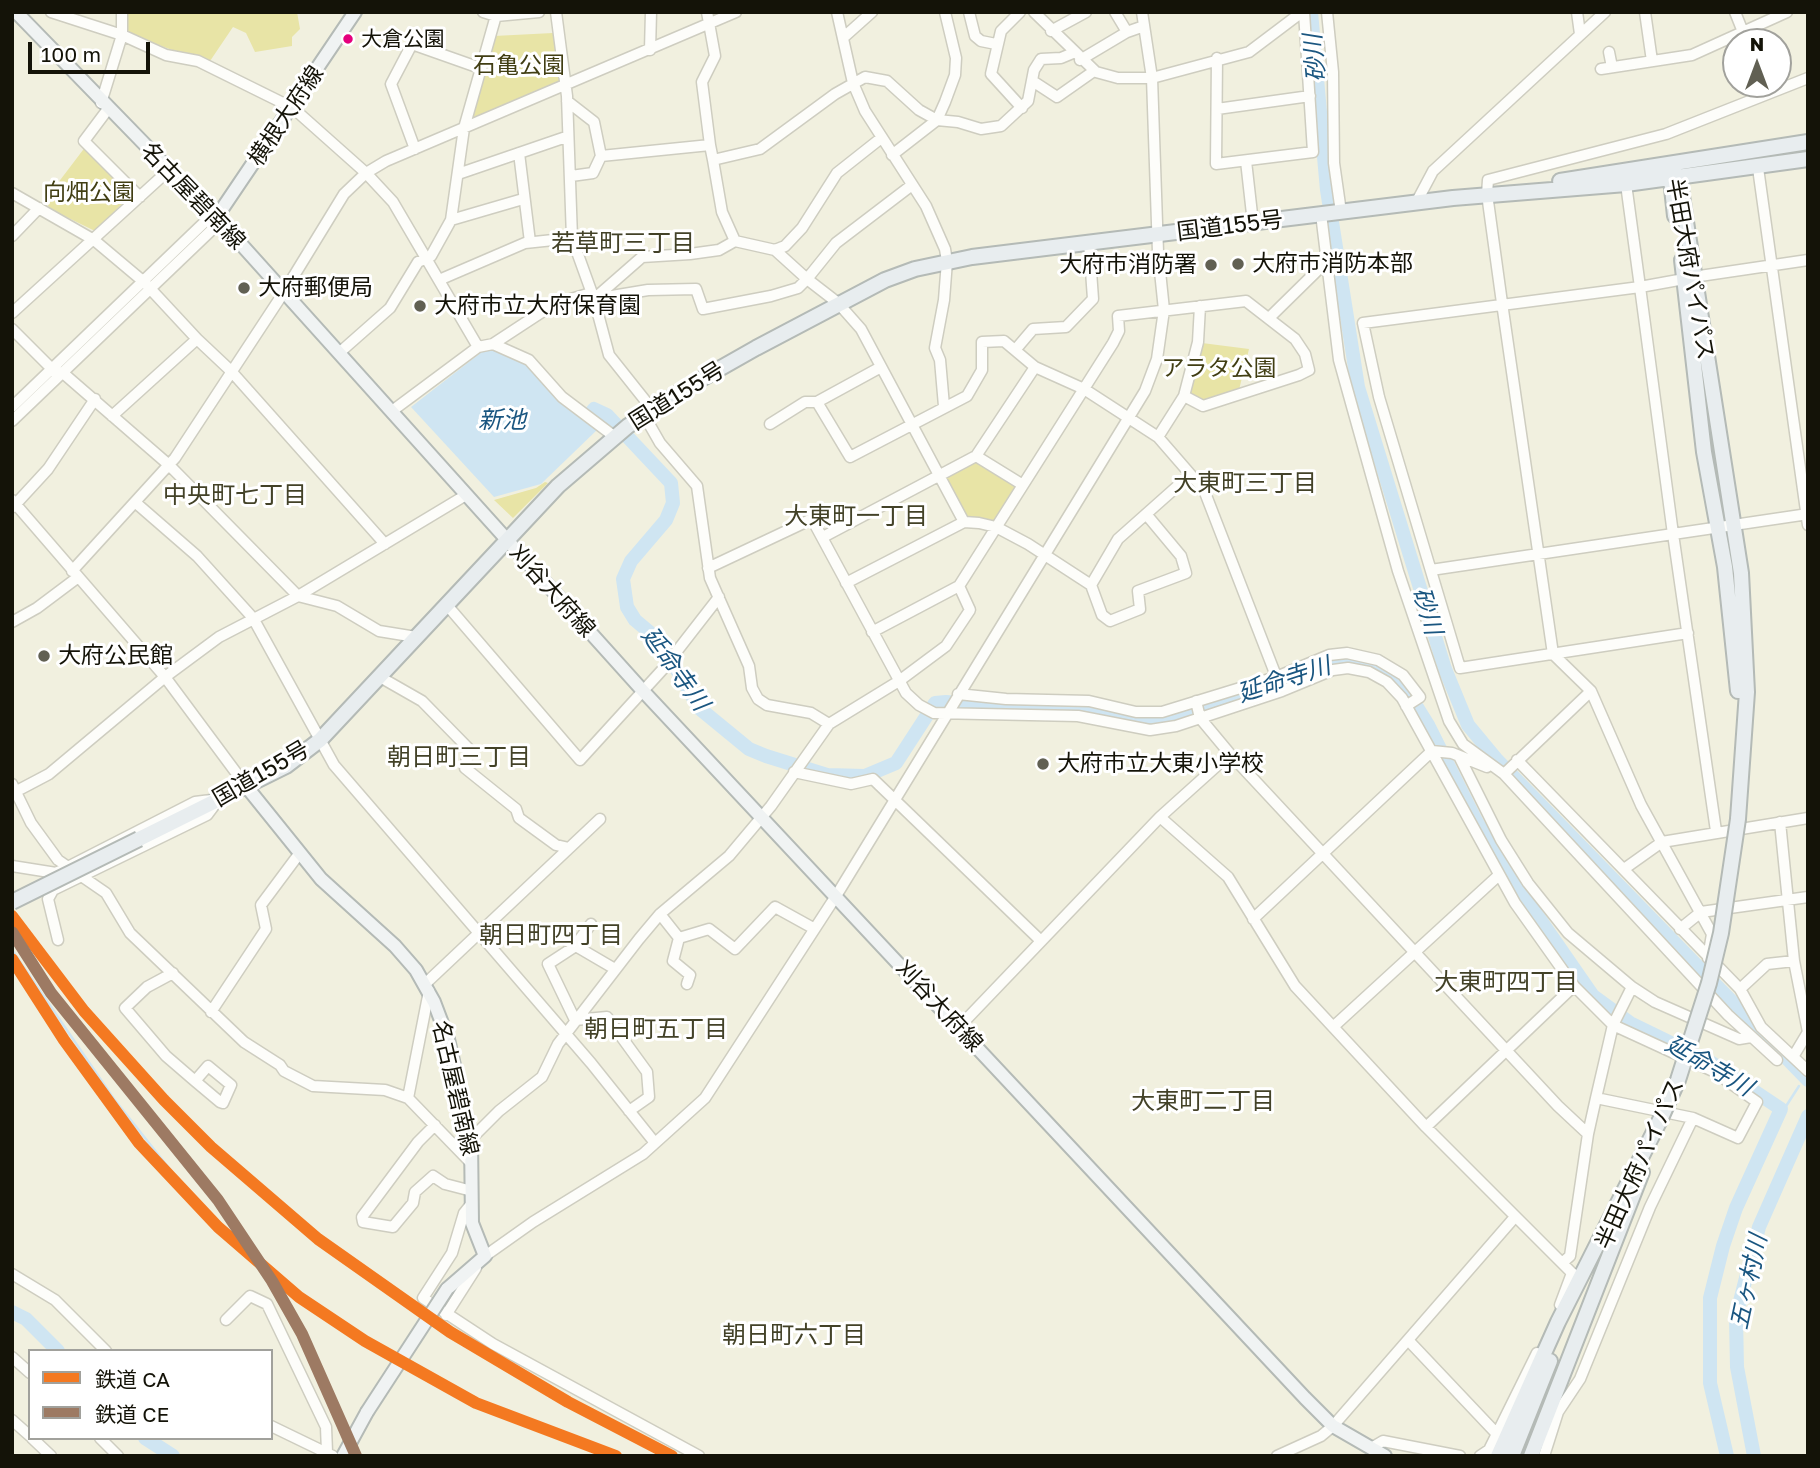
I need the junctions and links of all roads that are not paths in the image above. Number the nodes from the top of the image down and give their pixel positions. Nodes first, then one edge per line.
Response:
1 (16, 12) edge
2 (51, 12) edge
3 (122, 12) edge
4 (355, 12) edge
5 (483, 12) edge
6 (539, 12) edge
7 (556, 12) edge
8 (652, 12) edge
9 (707, 12) edge
10 (736, 12) edge
11 (837, 12) edge
12 (872, 12) edge
13 (945, 12) edge
14 (969, 12) edge
15 (1020, 12) edge
16 (1034, 12) edge
17 (1086, 12) edge
18 (1115, 12) edge
19 (1142, 12) edge
20 (1303, 12) edge
21 (1329, 12) edge
22 (1577, 12) edge
23 (1605, 12) edge
24 (1645, 12) edge
25 (1787, 12) edge
26 (497, 14) edge
27 (709, 25) junction
28 (1144, 26) junction
29 (1752, 28) edge
30 (1051, 31) junction
31 (1127, 32) junction
32 (1580, 34) junction
33 (122, 35) junction
34 (844, 37) junction
35 (1722, 41) edge
36 (996, 44) junction
37 (650, 50) junction
38 (1609, 52) dead end
39 (1076, 57) junction
40 (1217, 58) junction
41 (1653, 61) junction
42 (480, 68) junction
43 (1094, 71) junction
44 (1152, 78) junction
45 (1808, 78) edge
46 (1034, 82) junction
47 (853, 83) junction
48 (564, 86) junction
49 (1310, 96) junction
50 (567, 101) junction
51 (105, 106) junction
52 (293, 108) junction
53 (1022, 108) junction
54 (1217, 109) junction
55 (937, 120) junction
56 (464, 128) junction
57 (566, 137) junction
58 (880, 139) junction
59 (1808, 142) edge
60 (710, 145) junction
61 (415, 149) junction
62 (519, 153) junction
63 (892, 155) junction
64 (601, 156) junction
65 (1808, 159) edge
66 (713, 160) junction
67 (1246, 162) junction
68 (1758, 168) junction
69 (169, 170) junction
70 (366, 173) junction
71 (458, 174) junction
72 (1673, 174) junction
73 (571, 176) junction
74 (1626, 184) junction
75 (912, 185) junction
76 (12, 193) edge
77 (1487, 194) junction
78 (140, 197) junction
79 (523, 199) junction
80 (1416, 203) junction
81 (39, 208) junction
82 (1341, 212) junction
83 (1321, 214) junction
84 (216, 218) junction
85 (451, 220) junction
86 (1253, 223) junction
87 (1159, 235) junction
88 (12, 236) edge
89 (572, 238) junction
90 (94, 240) junction
91 (530, 242) junction
92 (735, 242) junction
93 (1089, 243) junction
94 (775, 250) junction
95 (427, 259) junction
96 (1808, 260) edge
97 (947, 261) junction
98 (1325, 263) junction
99 (1771, 265) junction
100 (1689, 278) junction
101 (807, 279) junction
102 (439, 280) junction
103 (147, 285) junction
104 (1640, 287) junction
105 (284, 292) junction
106 (593, 296) junction
107 (838, 303) junction
108 (1502, 303) junction
109 (1200, 306) junction
110 (1164, 310) junction
111 (12, 313) edge
112 (1269, 318) junction
113 (12, 329) edge
114 (197, 339) junction
115 (493, 344) junction
116 (478, 347) junction
117 (1016, 349) junction
118 (339, 353) junction
119 (881, 367) junction
120 (1035, 367) junction
121 (53, 370) junction
122 (231, 371) junction
123 (64, 373) junction
124 (1084, 389) junction
125 (1184, 396) junction
126 (94, 399) junction
127 (817, 402) junction
128 (944, 406) junction
129 (12, 407) edge
130 (392, 411) junction
131 (648, 412) junction
132 (112, 416) junction
133 (1130, 418) junction
134 (12, 421) edge
135 (911, 422) junction
136 (770, 424) dead end
137 (1158, 436) junction
138 (615, 437) junction
139 (976, 456) junction
140 (169, 465) junction
141 (939, 474) junction
142 (1190, 475) junction
143 (1023, 485) junction
144 (466, 495) junction
145 (135, 503) junction
146 (14, 504) edge
147 (1146, 514) junction
148 (1807, 518) edge
149 (964, 522) junction
150 (996, 527) junction
151 (1726, 527) junction
152 (1673, 534) junction
153 (823, 537) junction
154 (506, 540) junction
155 (386, 544) junction
156 (1046, 554) junction
157 (1536, 554) junction
158 (708, 568) junction
159 (1431, 570) junction
160 (74, 574) junction
161 (846, 583) junction
162 (1091, 585) junction
163 (959, 586) junction
164 (298, 596) junction
165 (719, 597) junction
166 (446, 604) junction
167 (253, 618) junction
168 (12, 622) edge
169 (872, 632) junction
170 (1688, 633) junction
171 (416, 637) junction
172 (1553, 654) junction
173 (1362, 655) junction
174 (1359, 669) junction
175 (165, 677) junction
176 (380, 677) junction
177 (1276, 677) junction
178 (899, 681) junction
179 (643, 691) junction
180 (1281, 691) junction
181 (1591, 691) junction
182 (958, 694) junction
183 (1059, 699) junction
184 (1196, 702) junction
185 (1407, 706) junction
186 (942, 714) junction
187 (1059, 715) junction
188 (1200, 717) junction
189 (829, 724) junction
190 (320, 740) junction
191 (1432, 751) junction
192 (1230, 754) junction
193 (1456, 754) junction
194 (1511, 767) junction
195 (794, 772) junction
196 (246, 786) junction
197 (14, 790) edge
198 (893, 799) junction
199 (218, 800) junction
200 (762, 816) junction
201 (1160, 817) junction
202 (600, 818) dead end
203 (1808, 818) edge
204 (1780, 822) junction
205 (1716, 831) junction
206 (1662, 842) junction
207 (569, 848) junction
208 (299, 854) junction
209 (1322, 854) junction
210 (12, 866) edge
211 (68, 866) junction
212 (1624, 869) junction
213 (1499, 875) junction
214 (82, 876) junction
215 (836, 896) junction
216 (1808, 897) edge
217 (1788, 900) junction
218 (12, 902) edge
219 (1701, 912) junction
220 (660, 915) junction
221 (1253, 919) junction
222 (591, 924) dead end
223 (813, 928) junction
224 (1680, 929) junction
225 (550, 931) dead end
226 (479, 936) junction
227 (679, 938) junction
228 (58, 940) dead end
229 (1041, 942) junction
230 (573, 947) junction
231 (1415, 953) junction
232 (1708, 958) junction
233 (1794, 961) junction
234 (615, 969) junction
235 (173, 973) junction
236 (687, 984) dead end
237 (1574, 986) junction
238 (1632, 987) junction
239 (427, 988) junction
240 (1740, 989) junction
241 (211, 1012) junction
242 (575, 1020) junction
243 (1613, 1025) junction
244 (959, 1027) junction
245 (1333, 1027) junction
246 (1760, 1027) junction
247 (1808, 1032) edge
248 (566, 1036) junction
249 (1751, 1037) junction
250 (1507, 1050) junction
251 (1793, 1057) junction
252 (1777, 1060) dead end
253 (1808, 1071) edge
254 (195, 1081) dead end
255 (408, 1098) junction
256 (1596, 1098) junction
257 (629, 1111) junction
258 (1661, 1118) junction
259 (1693, 1118) junction
260 (435, 1125) junction
261 (1426, 1127) junction
262 (1588, 1133) junction
263 (471, 1139) junction
264 (655, 1143) junction
265 (472, 1164) junction
266 (472, 1197) junction
267 (1514, 1218) junction
268 (533, 1222) junction
269 (485, 1256) junction
270 (1562, 1264) junction
271 (12, 1274) edge
272 (1602, 1291) dead end
273 (1615, 1296) junction
274 (446, 1315) junction
275 (226, 1320) dead end
276 (1408, 1340) junction
277 (104, 1349) edge
278 (12, 1357) edge
279 (28, 1371) edge
280 (12, 1420) edge
281 (1333, 1426) junction
282 (273, 1427) edge
283 (1496, 1433) junction
284 (28, 1434) edge
285 (34, 1440) edge
286 (102, 1440) edge
287 (1371, 1448) junction
288 (330, 1454) edge
289 (51, 1456) edge
290 (118, 1456) edge
291 (344, 1456) edge
292 (699, 1456) edge
293 (1277, 1456) edge
294 (1385, 1456) edge
295 (1460, 1456) edge
296 (1480, 1456) edge
297 (1497, 1456) edge
298 (1512, 1456) edge
299 (1531, 1456) edge
300 (1544, 1456) edge

1 - 51 main road, 名古屋碧南線
2 - 33 street
3 - 33 street
4 - 52 main road, 横根大府線
5 - 26 street
6 - 26 street
7 - 48 street
8 - 37 street
9 - 27 street
10 - 27 street
11 - 34 street
12 - 34 street
13 - 55 street
14 - 36 street
15 - 36 street
16 - 30 street
17 - 30 street
18 - 31 street
19 - 28 street
20 - 40 street
20 - 49 street
21 - 82 street
22 - 32 street
23 - 32 street
24 - 41 street
25 - 29 street
26 - 42 street
27 - 37 street
27 - 60 street
28 - 31 street
28 - 44 street
30 - 39 street
31 - 39 street
32 - 80 street
33 - 51 street
33 - 52 street
34 - 47 street
35 - 41 street
36 - 53 street
37 - 48 street
38 - 41 street
39 - 43 street
39 - 46 street
40 - 44 street
40 - 54 street
42 - 56 street
42 - 61 street
43 - 44 street
43 - 46 street
44 - 87 street
45 - 77 street
46 - 53 street
47 - 55 street
47 - 58 street
47 - 66 street
48 - 50 street
48 - 56 street
49 - 54 street
49 - 67 street
50 - 57 street
50 - 64 street
51 - 69 main road, 名古屋碧南線
51 - 78 street
52 - 70 street
52 - 84 main road, 横根大府線
53 - 55 street
54 - 67 street
55 - 63 street
56 - 61 street
56 - 71 street
57 - 62 street
57 - 73 street
58 - 63 street
58 - 94 street
59 - 72 highway, 国道155号
60 - 64 street
60 - 66 street
61 - 70 street
62 - 71 street
62 - 79 street
63 - 75 street
64 - 73 street
65 - 68 highway, 国道155号
66 - 92 street
67 - 86 street
68 - 72 highway, 国道155号
68 - 99 street
69 - 78 street
69 - 84 main road, 名古屋碧南線
70 - 95 street
70 - 105 street
71 - 85 street
72 - 74 highway, 国道155号
72 - 77 highway, 国道155号
72 - 100 highway, 半田大府パイパス
73 - 89 street
74 - 77 highway, 国道155号
74 - 104 street
75 - 97 street
75 - 101 street
76 - 81 street
77 - 80 highway, 国道155号
77 - 108 street
78 - 90 street
79 - 85 street
79 - 91 street
80 - 82 highway, 国道155号
81 - 88 street
81 - 90 street
82 - 83 highway, 国道155号
83 - 86 highway, 国道155号
83 - 98 street
84 - 103 street
84 - 105 main road, 名古屋碧南線
85 - 95 street
86 - 87 highway, 国道155号
87 - 93 highway, 国道155号
87 - 110 street
89 - 91 street
89 - 106 street
90 - 103 street
90 - 111 street
91 - 102 street
92 - 94 street
92 - 106 street
93 - 97 highway, 国道155号
93 - 117 street
94 - 101 street
95 - 102 street
95 - 118 street
96 - 99 street
97 - 107 highway, 国道155号
97 - 128 street
98 - 112 street
98 - 194 street
99 - 100 street
99 - 148 street
100 - 104 street
100 - 151 highway, 半田大府パイパス
101 - 106 street
101 - 107 street
102 - 116 street
103 - 114 street
103 - 121 street
103 - 123 street
104 - 108 street
104 - 152 street
105 - 118 main road, 名古屋碧南線
105 - 122 street
106 - 115 street
106 - 131 street
107 - 119 street
107 - 131 highway, 国道155号
108 - 157 street
108 - 159 street
109 - 110 street
109 - 112 street
109 - 125 street
110 - 124 street
110 - 133 street
112 - 125 street
113 - 121 street
114 - 122 street
114 - 132 street
115 - 116 street
115 - 138 street
116 - 130 street
117 - 120 street
117 - 128 street
118 - 130 main road, 名古屋碧南線
119 - 127 street
119 - 135 street
120 - 124 street
120 - 139 street
121 - 123 street
121 - 129 street
122 - 140 street
122 - 155 street
123 - 126 street
123 - 134 street
124 - 133 street
124 - 143 street
125 - 137 street
126 - 132 street
126 - 146 street
127 - 135 street
127 - 136 street
128 - 135 street
130 - 144 main road, 名古屋碧南線
131 - 138 highway, 国道155号
131 - 158 street
132 - 140 street
133 - 137 street
133 - 156 street
135 - 141 street
137 - 142 street
138 - 154 highway, 国道155号
139 - 141 street
139 - 143 street
140 - 145 street
140 - 164 street
141 - 149 street
141 - 153 street
142 - 147 street
142 - 177 street
143 - 150 street
144 - 154 main road, 名古屋碧南線
144 - 155 street
145 - 160 street
145 - 167 street
146 - 160 street
147 - 162 street
147 - 162 street
148 - 151 street
149 - 150 street
149 - 161 street
150 - 156 street
150 - 163 street
151 - 152 street
151 - 258 highway, 半田大府パイパス, bridge
152 - 157 street
152 - 170 street
153 - 158 street
153 - 161 street
154 - 166 highway, 国道155号
154 - 179 main road, 刈谷大府線
155 - 164 street
156 - 162 street
156 - 182 street
157 - 159 street
157 - 172 street
158 - 165 street
159 - 172 street
160 - 168 street
160 - 175 street
161 - 169 street
163 - 169 street
163 - 178 street
164 - 167 street
164 - 171 street
165 - 179 street
165 - 189 street
166 - 171 highway, 国道155号
166 - 179 street
167 - 175 street
167 - 190 street
169 - 178 street
170 - 172 street
170 - 205 street
171 - 176 highway, 国道155号
172 - 181 street
173 - 174 street
173 - 177 street
173 - 185 street
174 - 180 street
174 - 185 street
175 - 196 street
175 - 197 street
176 - 190 highway, 国道155号
176 - 207 street
177 - 180 street
177 - 184 street
178 - 186 street
178 - 189 street
179 - 200 main road, 刈谷大府線
180 - 188 street
181 - 194 street
181 - 206 street
182 - 183 street
182 - 186 street
183 - 184 street
183 - 187 street
184 - 188 street
185 - 191 street
186 - 187 street
186 - 198 street
187 - 188 street
188 - 192 street
189 - 195 street
190 - 196 highway, 国道155号
190 - 226 street
191 - 193 street
191 - 209 street
191 - 213 street
192 - 201 street
192 - 209 street
193 - 194 street
193 - 238 street
194 - 212 street
194 - 249 street
195 - 198 street
195 - 200 street
196 - 199 highway, 国道155号
196 - 208 main road, 名古屋碧南線
197 - 211 street
198 - 215 street
198 - 229 street
199 - 211 street
199 - 214 street
199 - 218 highway, 国道155号, bridge
200 - 215 main road, 刈谷大府線
200 - 220 street
201 - 221 street
201 - 229 street
202 - 207 street
203 - 204 street
204 - 205 street
204 - 217 street
205 - 206 street
206 - 212 street
206 - 219 street
207 - 226 street
208 - 239 main road, 名古屋碧南線
208 - 241 street
209 - 221 street
209 - 231 street
210 - 211 street
211 - 214 street
212 - 224 street
213 - 231 street
213 - 237 street
214 - 228 street
214 - 235 street
215 - 223 street
215 - 244 main road, 刈谷大府線
216 - 217 street
217 - 219 street
217 - 233 street
219 - 224 street
219 - 232 street
220 - 227 street
220 - 234 street
221 - 245 street
222 - 230 street
223 - 227 street
223 - 264 street
224 - 232 street
225 - 230 street
226 - 239 street
226 - 248 street
227 - 236 street
229 - 244 street
230 - 234 street
230 - 242 street
231 - 245 street
231 - 250 street
232 - 240 street
233 - 240 street
233 - 247 street
234 - 242 street
235 - 241 street
235 - 254 street
237 - 243 street
237 - 250 street
238 - 243 street
238 - 249 street
239 - 255 street
239 - 263 main road, 名古屋碧南線
240 - 246 street
241 - 255 street
242 - 248 street
242 - 257 street
243 - 256 street
243 - 259 street
244 - 281 main road, 刈谷大府線
245 - 261 street
246 - 249 street
246 - 251 street
247 - 251 street
248 - 257 street
248 - 263 street
249 - 252 street
250 - 261 street
250 - 262 street
251 - 253 street
255 - 260 street
256 - 259 street
256 - 262 street
257 - 264 street
258 - 297 highway
258 - 298 highway, 半田大府パイパス
258 - 299 highway
259 - 273 street
260 - 265 street
260 - 266 street
261 - 267 street
262 - 270 street
263 - 265 main road, 名古屋碧南線
264 - 268 street
265 - 266 main road, 名古屋碧南線
266 - 269 main road, 名古屋碧南線
266 - 274 street
267 - 270 street
267 - 276 street
268 - 269 street
268 - 274 street
269 - 291 main road, bridge
270 - 283 street
271 - 277 street
272 - 273 street
273 - 300 street
274 - 292 street
275 - 288 street
276 - 281 street
276 - 283 street
278 - 279 street
280 - 284 street
281 - 287 main road, 刈谷大府線
281 - 293 street
282 - 288 street
283 - 296 street
285 - 289 street
286 - 290 street
287 - 294 main road, 刈谷大府線
287 - 295 street

